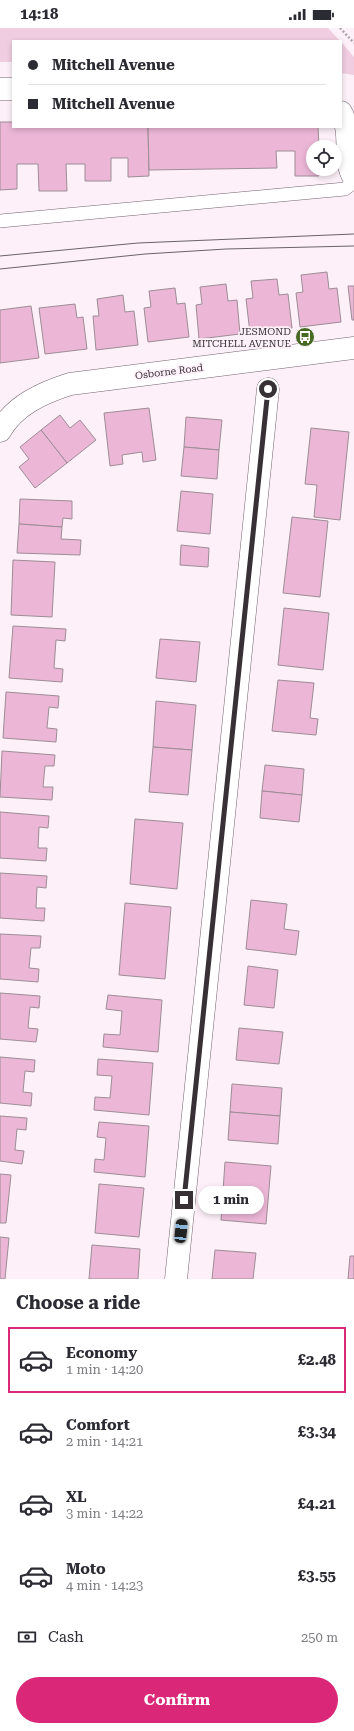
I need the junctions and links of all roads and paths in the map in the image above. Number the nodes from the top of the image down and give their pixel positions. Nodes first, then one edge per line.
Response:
1 (340, 28) edge
2 (354, 43) edge
3 (0, 89) edge
4 (12, 89) edge
5 (342, 114) edge
6 (354, 178) edge
7 (354, 182) edge
8 (0, 221) edge
9 (354, 348) edge
10 (268, 389) dead end
11 (0, 431) edge
12 (176, 1279) edge

1 - 2 path
3 - 4 street
5 - 6 street
7 - 8 lane
9 - 11 street, Osborne Road
10 - 12 street

